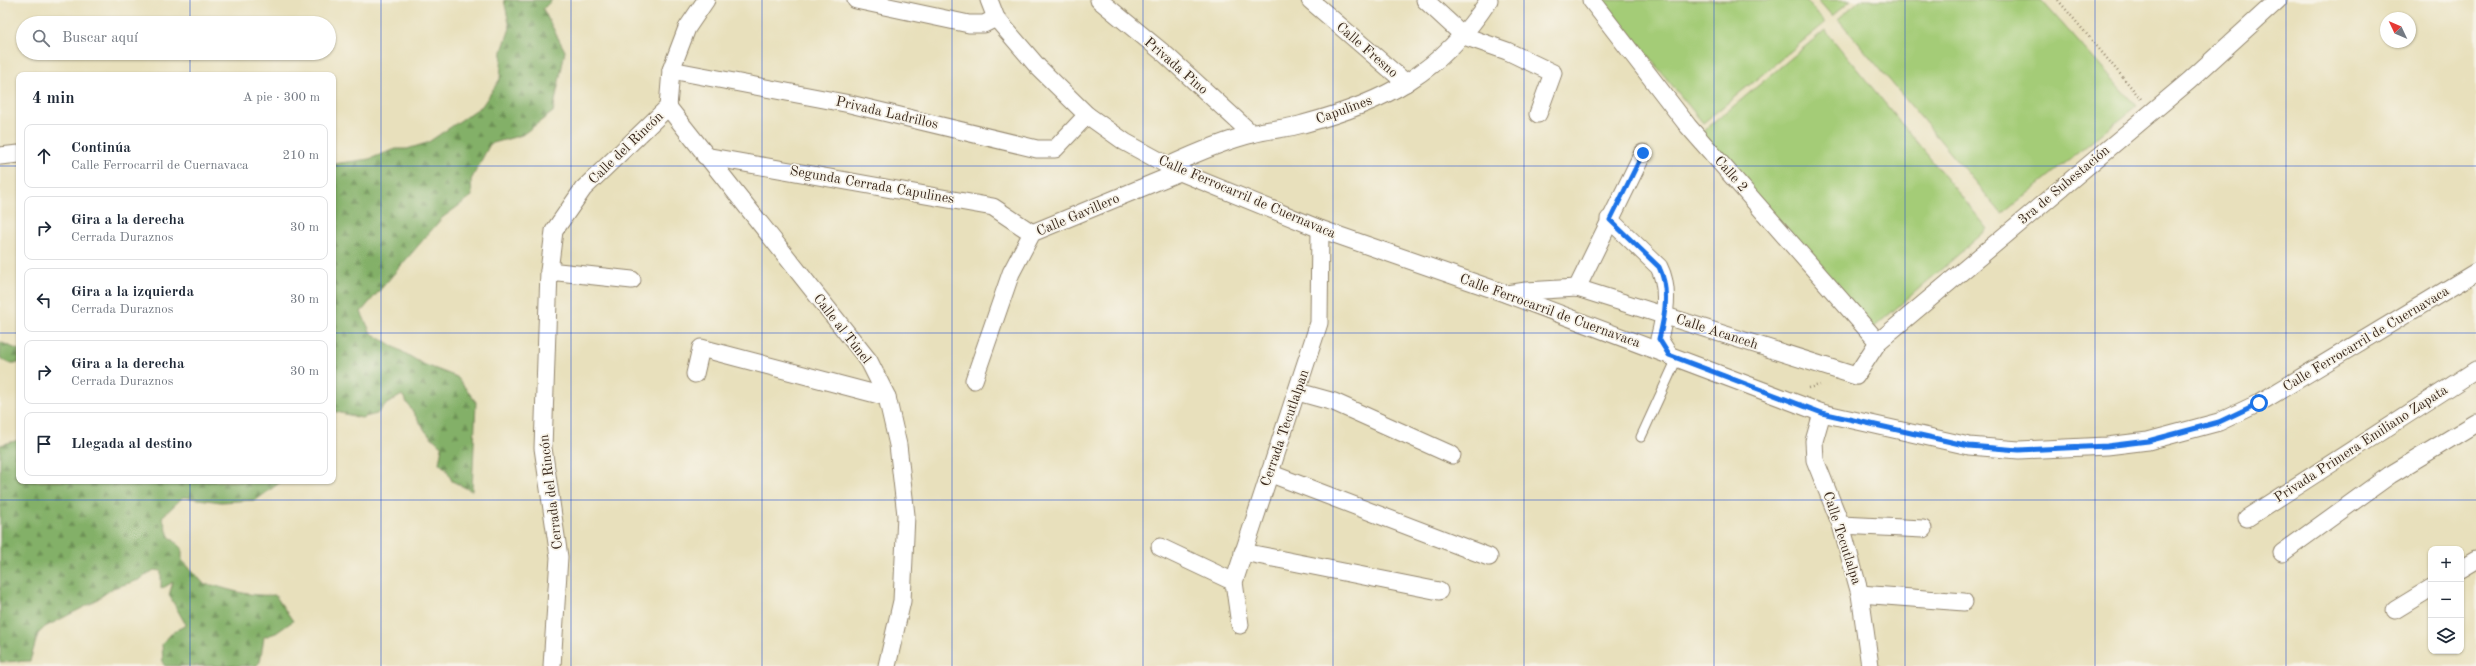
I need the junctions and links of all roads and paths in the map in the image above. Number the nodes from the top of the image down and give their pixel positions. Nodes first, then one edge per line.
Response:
1 (706, 0) edge
2 (856, 0) edge
3 (989, 0) edge
4 (1099, 0) edge
5 (1310, 0) edge
6 (1426, 0) edge
7 (1489, 0) edge
8 (1591, 0) edge
9 (2058, 0) edge
10 (2278, 0) edge
11 (996, 18) junction
12 (1464, 36) junction
13 (671, 70) junction
14 (1406, 83) junction
15 (668, 107) junction
16 (2152, 112) junction
17 (1538, 114) dead end
18 (1087, 115) junction
19 (1252, 134) junction
20 (1643, 153) dead end
21 (16, 154) edge
22 (0, 156) edge
23 (705, 156) junction
24 (1174, 169) junction
25 (1610, 220) junction
26 (1320, 229) junction
27 (1032, 234) junction
28 (549, 271) junction
29 (2476, 272) edge
30 (632, 280) dead end
31 (1577, 288) junction
32 (1507, 294) junction
33 (1665, 315) junction
34 (1878, 342) junction
35 (1669, 355) junction
36 (2476, 370) edge
37 (695, 374) dead end
38 (1856, 376) joint
39 (974, 380) dead end
40 (1802, 389) dead end
41 (1298, 392) junction
42 (1808, 392) dead end
43 (887, 397) junction
44 (1822, 413) junction
45 (2476, 423) edge
46 (1641, 437) dead end
47 (1452, 455) dead end
48 (1269, 473) junction
49 (2247, 518) dead end
50 (1841, 526) junction
51 (1923, 529) dead end
52 (1160, 547) dead end
53 (1243, 552) junction
54 (2282, 553) dead end
55 (1489, 557) dead end
56 (2476, 560) edge
57 (2464, 568) edge
58 (1234, 582) junction
59 (2428, 590) edge
60 (1439, 591) dead end
61 (1860, 594) junction
62 (1964, 602) dead end
63 (2395, 610) dead end
64 (1240, 625) dead end
65 (552, 666) edge
66 (887, 666) edge
67 (1870, 666) edge

1 - 13 street, Calle del Rincón
2 - 11 street
3 - 11 street, Calle Ferrocarril de Cuernavaca
4 - 19 street, Privada Pino
5 - 14 street, Calle Fresno
6 - 12 street
7 - 12 street, Capulines
8 - 34 street, Calle 2
9 - 16 path
10 - 16 street, 3ra de Subestación
11 - 18 street, Calle Ferrocarril de Cuernavaca
12 - 14 street, Capulines
12 - 17 street
13 - 15 street, Calle del Rincón
13 - 18 street, Privada Ladrillos
14 - 19 street, Capulines
15 - 23 street, Calle al Túnel
15 - 28 street, Calle del Rincón
16 - 34 street, 3ra de Subestación
18 - 24 street, Calle Ferrocarril de Cuernavaca
19 - 24 street, Capulines
20 - 25 street
21 - 22 street
23 - 27 street, Segunda Cerrada Capulines
23 - 43 street, Calle al Túnel
24 - 26 street, Calle Ferrocarril de Cuernavaca
24 - 27 street, Calle Gavillero
25 - 31 street
25 - 33 street
26 - 32 street, Calle Ferrocarril de Cuernavaca
26 - 41 street, Cerrada Tecutlalpan
27 - 39 street, Calle Gavillero
28 - 30 street
28 - 65 street, Cerrada del Rincón
29 - 44 street, Calle Ferrocarril de Cuernavaca
31 - 32 street, Calle Acanceh
31 - 33 street, Calle Acanceh
32 - 35 street, Calle Ferrocarril de Cuernavaca
33 - 35 street
33 - 38 street, Calle Acanceh
34 - 38 street, 3ra de Subestación
35 - 44 street, Calle Ferrocarril de Cuernavaca
35 - 46 lane
36 - 49 street, Privada Primera Emiliano Zapata
37 - 43 street
40 - 42 path
41 - 47 street
41 - 48 street, Cerrada Tecutlalpan
43 - 66 street, Calle al Túnel
44 - 50 street, Calle Tecutlalpa
45 - 54 street
48 - 53 street, Cerrada Tecutlalpan
48 - 55 street
50 - 51 street
50 - 61 street, Calle Tecutlalpa
52 - 58 street
53 - 58 street, Cerrada Tecutlalpan
53 - 60 street
56 - 57 street
58 - 64 street, Cerrada Tecutlalpan
59 - 63 street
61 - 62 street
61 - 67 street, Calle Tecutlalpa

